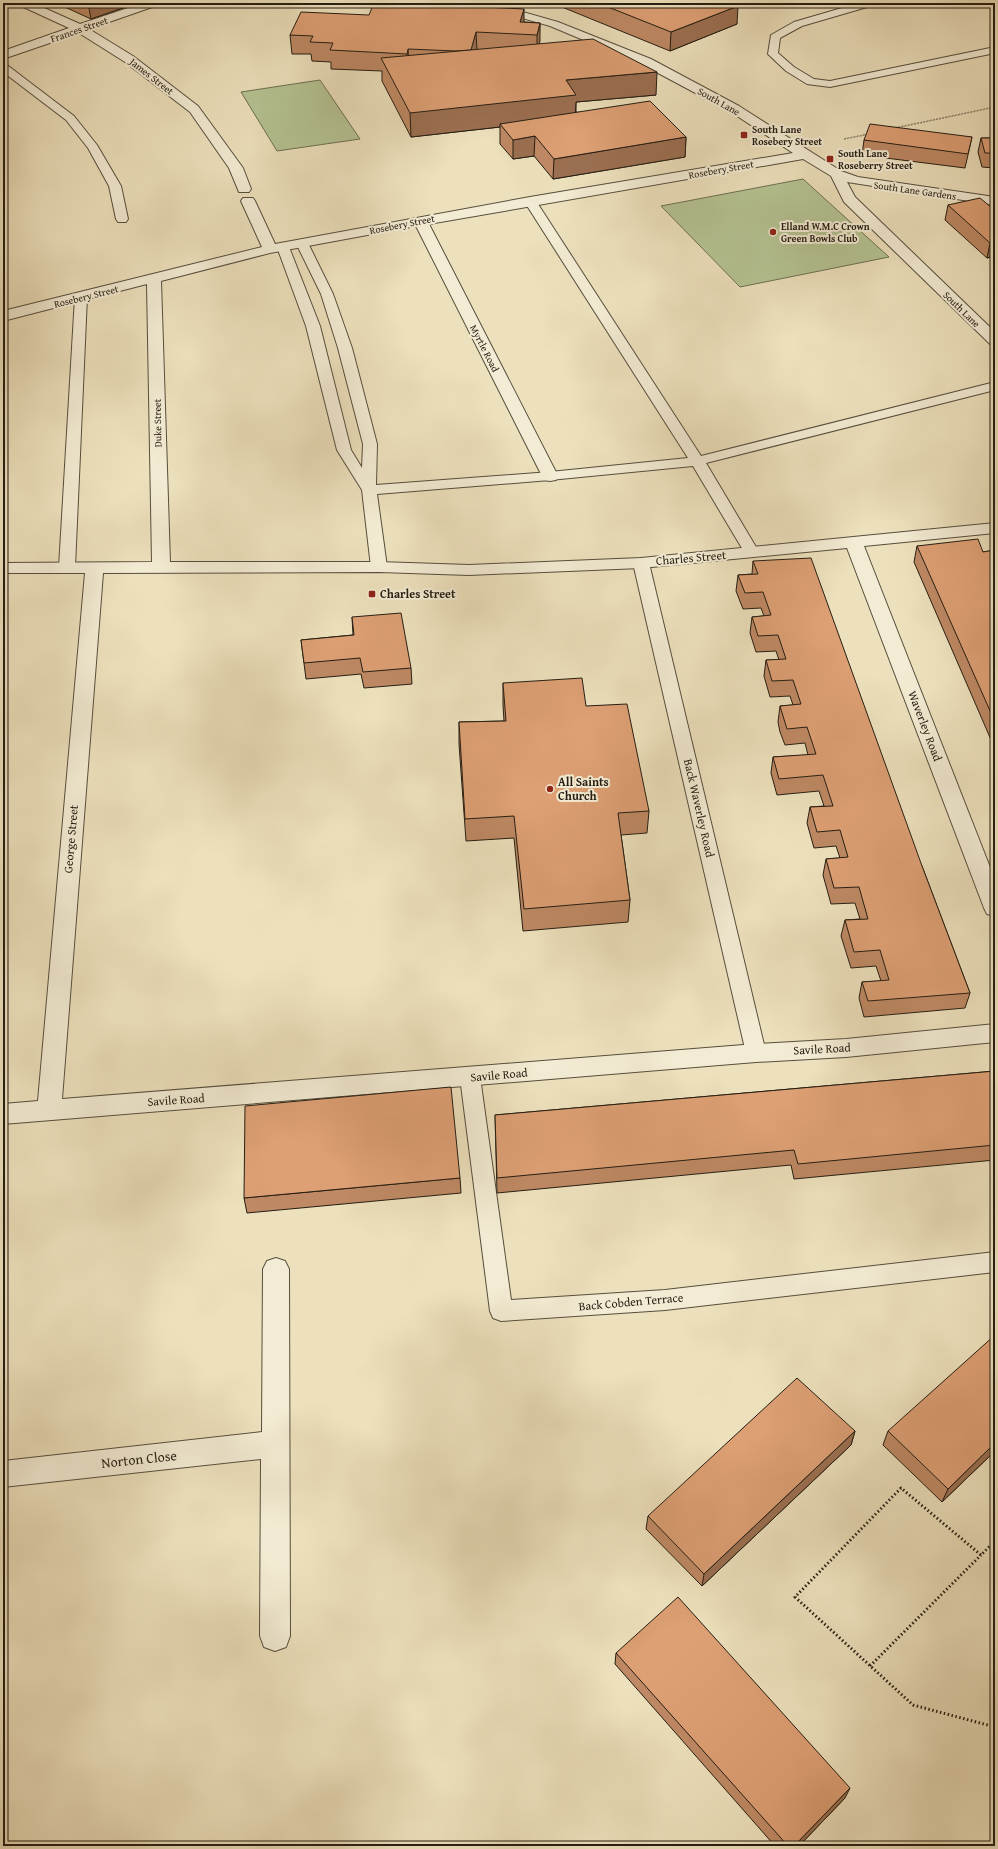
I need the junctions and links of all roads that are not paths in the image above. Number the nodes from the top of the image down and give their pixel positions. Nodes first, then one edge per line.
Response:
1 (24, 3) edge
2 (154, 3) edge
3 (417, 3) edge
4 (524, 3) edge
5 (870, 3) edge
6 (502, 9) junction
7 (81, 29) junction
8 (995, 50) edge
9 (3, 55) edge
10 (3, 67) edge
11 (800, 152) junction
12 (836, 174) junction
13 (530, 201) junction
14 (995, 201) edge
15 (122, 219) dead end
16 (420, 221) junction
17 (302, 244) junction
18 (277, 248) junction
19 (154, 279) junction
20 (81, 297) junction
21 (3, 316) edge
22 (995, 341) edge
23 (995, 386) edge
24 (697, 461) junction
25 (550, 476) junction
26 (369, 490) junction
27 (995, 528) edge
28 (854, 543) junction
29 (751, 552) junction
30 (641, 563) junction
31 (379, 567) junction
32 (3, 568) edge
33 (67, 568) junction
34 (94, 568) junction
35 (161, 568) junction
36 (995, 908) edge
37 (995, 1034) edge
38 (756, 1053) junction
39 (470, 1077) junction
40 (49, 1110) junction
41 (3, 1114) edge
42 (995, 1262) edge
43 (276, 1268) dead end
44 (275, 1444) junction
45 (3, 1474) edge
46 (275, 1636) dead end

1 - 7 street, James Street
2 - 7 street, Frances Street
3 - 6 street, South Lane
4 - 6 lane
5 - 8 lane
6 - 11 street, South Lane
7 - 9 street, Frances Street
7 - 18 street, James Street
10 - 15 lane
11 - 12 street, South Lane
11 - 13 street, Rosebery Street
12 - 14 street, South Lane Gardens
12 - 22 street, South Lane
13 - 16 street, Rosebery Street
13 - 24 lane
16 - 17 street, Rosebery Street
16 - 25 street, Myrtle Road
17 - 18 street, Rosebery Street
17 - 26 lane
18 - 19 street, Rosebery Street
18 - 26 lane
19 - 20 street, Rosebery Street
19 - 35 street, Duke Street
20 - 21 street, Rosebery Street
20 - 33 lane
23 - 24 lane
24 - 25 lane
24 - 29 lane
25 - 26 lane
26 - 31 lane
27 - 28 street, Charles Street
28 - 29 street, Charles Street
28 - 36 street, Waverley Road
29 - 30 street, Charles Street
30 - 31 street, Charles Street
30 - 38 lane, Back Waverley Road
31 - 35 street, Charles Street
32 - 33 street, Charles Street
33 - 34 street, Charles Street
34 - 35 street, Charles Street
34 - 40 street, George Street
37 - 38 street, Savile Road
38 - 39 street, Savile Road
39 - 40 street, Savile Road
39 - 42 lane, Back Cobden Terrace
40 - 41 street, Savile Road
43 - 44 street
44 - 45 street, Norton Close
44 - 46 street

